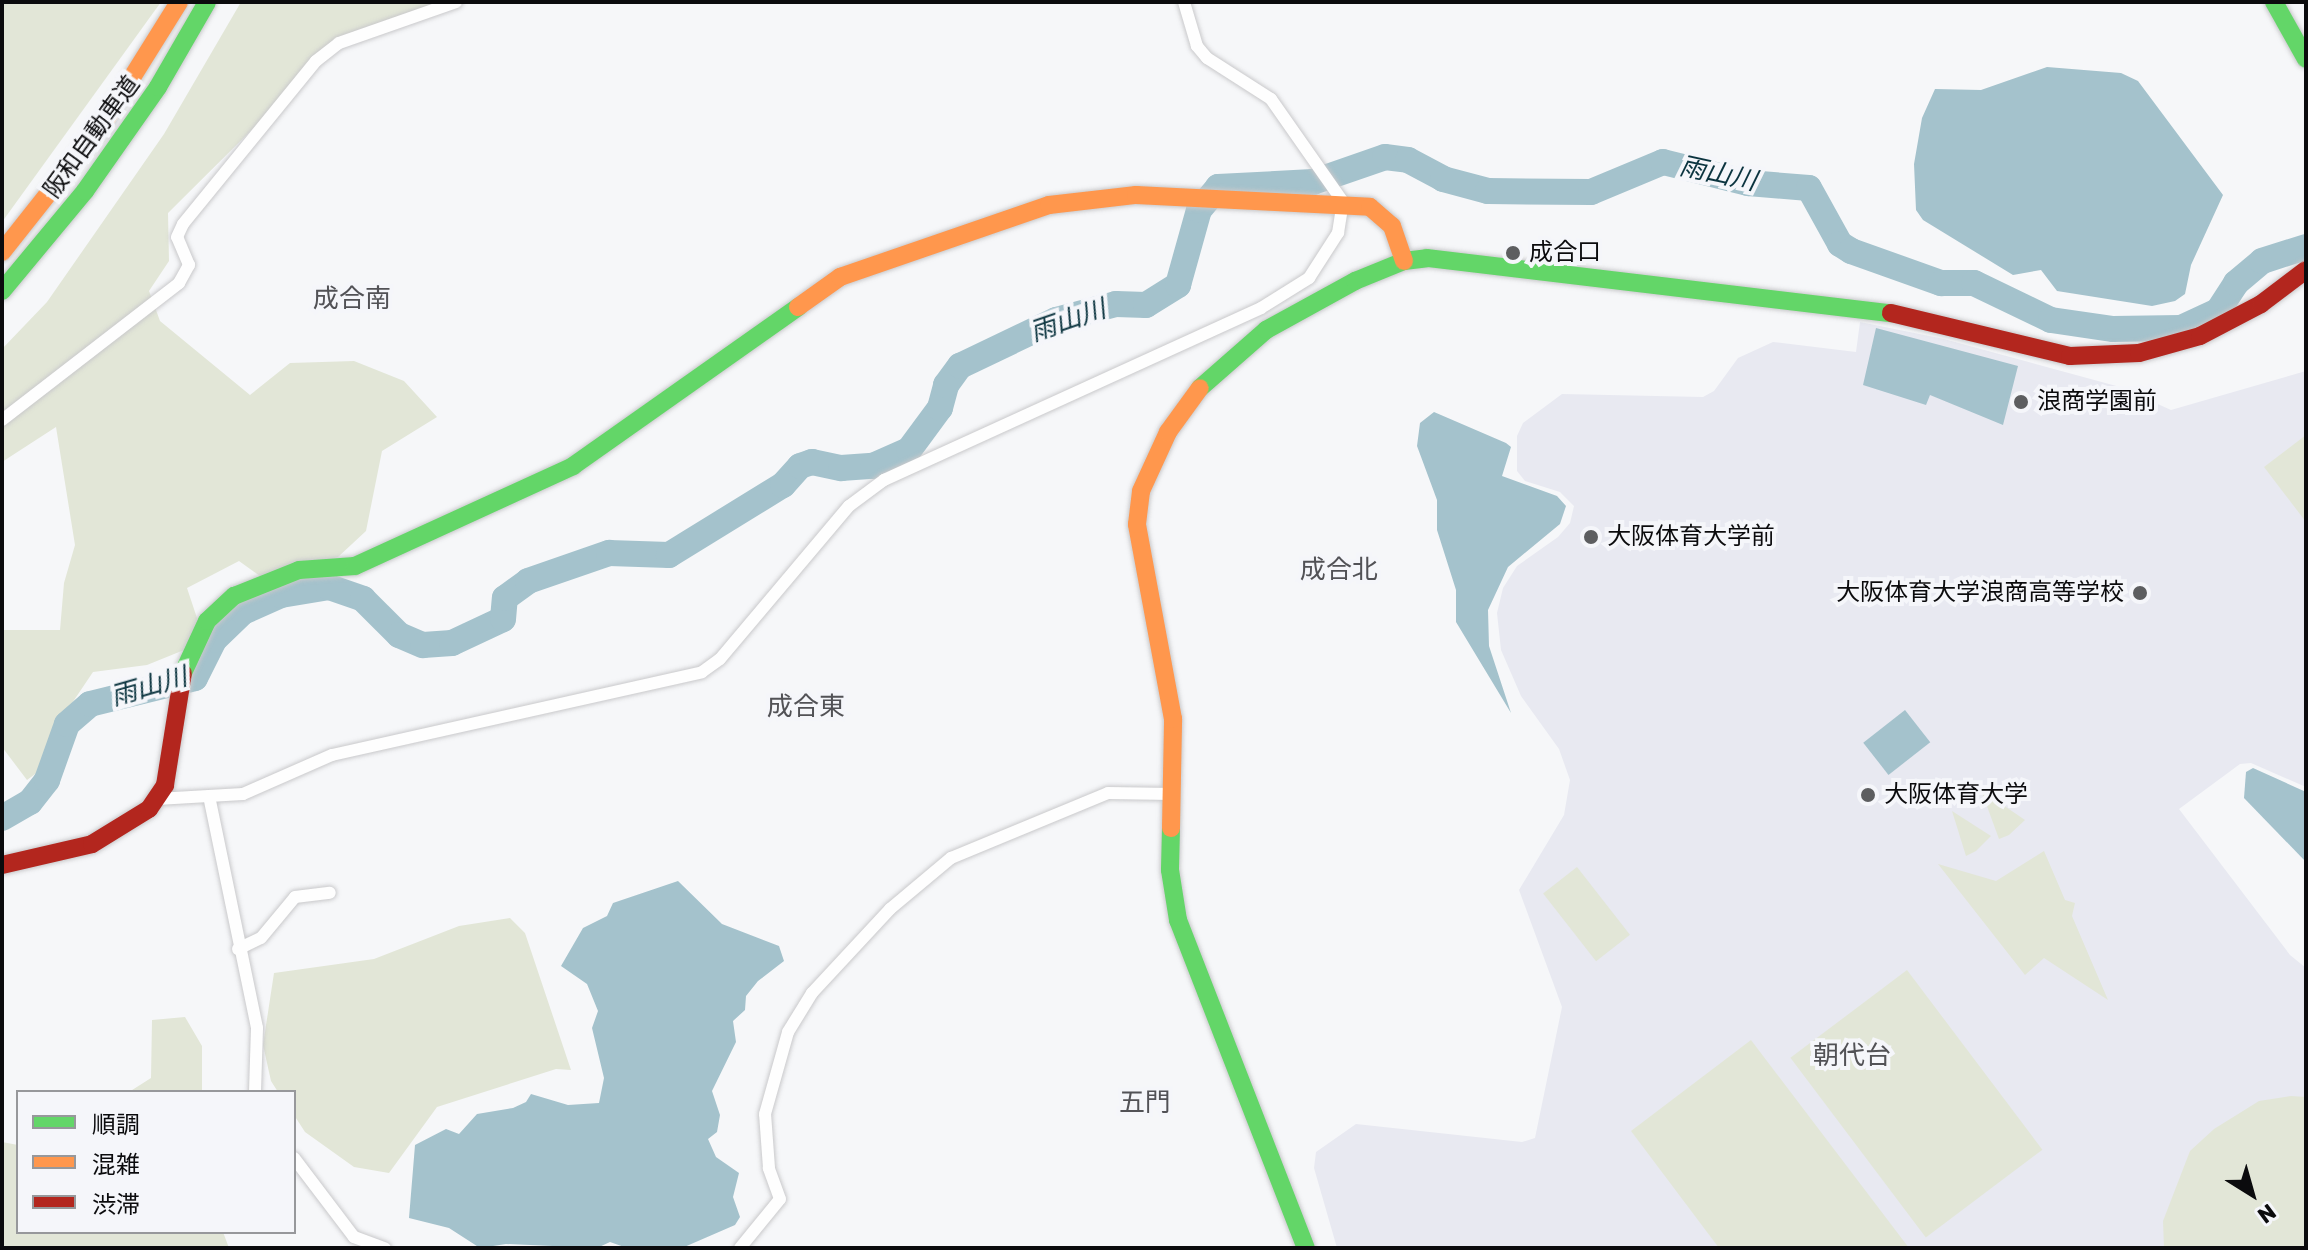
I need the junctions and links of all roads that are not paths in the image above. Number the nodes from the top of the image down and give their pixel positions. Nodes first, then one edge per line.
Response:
1 (179, 2) edge
2 (207, 2) edge
3 (456, 2) edge
4 (1184, 2) edge
5 (2274, 2) edge
6 (2303, 48) edge
7 (1343, 202) junction
8 (2, 252) edge
9 (1404, 261) junction
10 (2301, 279) edge
11 (2, 291) edge
12 (2, 420) edge
13 (1172, 794) junction
14 (209, 796) junction
15 (157, 799) junction
16 (2, 865) edge
17 (330, 893) dead end
18 (238, 949) junction
19 (255, 1090) edge
20 (296, 1161) edge
21 (385, 1248) edge
22 (740, 1248) edge
23 (1306, 1248) edge

1 - 8 main road, 阪和自動車道
2 - 11 main road, 阪和自動車道
3 - 12 street
4 - 7 street
5 - 6 main road
7 - 9 main road
7 - 14 street
7 - 15 main road
9 - 10 main road
9 - 13 main road
13 - 22 street
13 - 23 main road
14 - 15 street
14 - 18 street
15 - 16 main road
17 - 18 street
18 - 19 street
20 - 21 street

